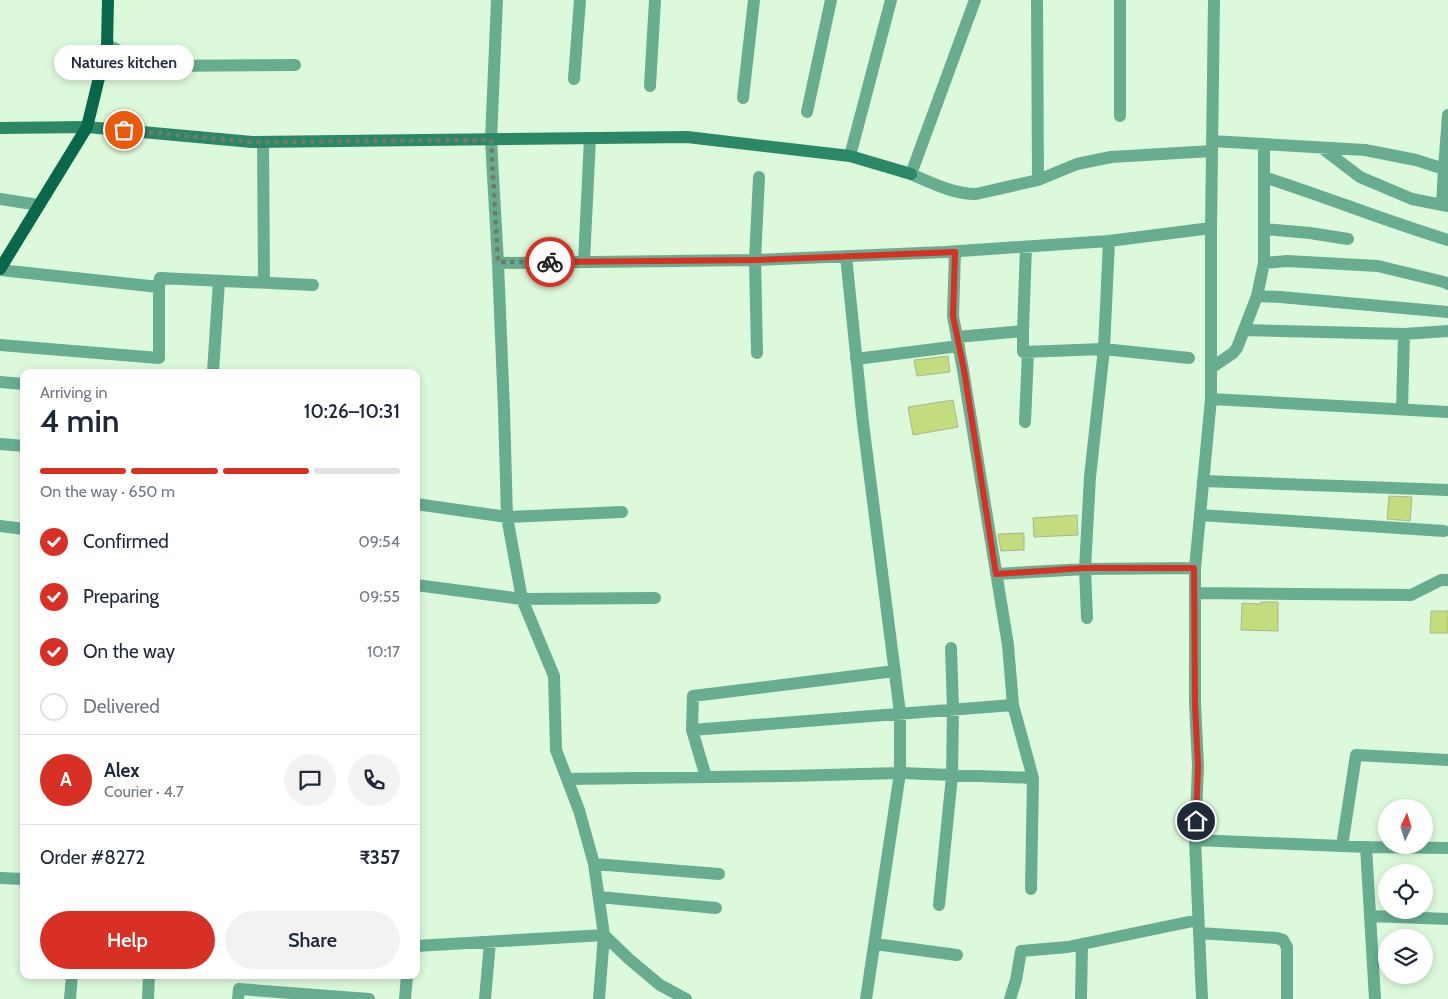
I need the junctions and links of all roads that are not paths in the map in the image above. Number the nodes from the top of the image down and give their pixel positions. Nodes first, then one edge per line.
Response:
1 (108, 0) edge
2 (496, 0) edge
3 (580, 0) edge
4 (655, 0) edge
5 (754, 0) edge
6 (831, 0) edge
7 (891, 0) edge
8 (975, 0) edge
9 (1037, 0) edge
10 (1120, 0) edge
11 (1214, 0) edge
12 (107, 45) junction
13 (295, 65) dead end
14 (574, 79) dead end
15 (650, 86) dead end
16 (743, 98) dead end
17 (807, 112) dead end
18 (1448, 115) edge
19 (1120, 116) dead end
20 (87, 126) junction
21 (0, 128) edge
22 (590, 138) junction
23 (491, 140) junction
24 (263, 142) junction
25 (1264, 145) junction
26 (1212, 146) junction
27 (1322, 148) junction
28 (850, 156) junction
29 (1444, 169) junction
30 (911, 174) junction
31 (760, 177) dead end
32 (1264, 177) junction
33 (1038, 180) junction
34 (0, 199) edge
35 (39, 205) junction
36 (1445, 205) edge
37 (1211, 228) junction
38 (1264, 229) junction
39 (1348, 239) dead end
40 (1448, 240) edge
41 (1109, 241) junction
42 (1026, 247) junction
43 (955, 252) junction
44 (846, 256) junction
45 (4, 257) edge
46 (755, 260) junction
47 (498, 262) junction
48 (584, 262) junction
49 (1264, 263) junction
50 (0, 270) edge
51 (219, 281) junction
52 (264, 283) junction
53 (1448, 284) edge
54 (313, 285) dead end
55 (159, 287) junction
56 (1258, 296) junction
57 (1448, 312) edge
58 (1244, 330) junction
59 (1023, 331) junction
60 (1448, 331) edge
61 (1404, 334) junction
62 (958, 342) junction
63 (0, 345) edge
64 (1104, 349) junction
65 (1028, 352) junction
66 (757, 353) dead end
67 (1190, 358) dead end
68 (856, 359) junction
69 (1211, 368) junction
70 (213, 369) edge
71 (0, 382) edge
72 (20, 384) edge
73 (1211, 399) junction
74 (1402, 409) junction
75 (1448, 412) edge
76 (1025, 422) dead end
77 (0, 444) edge
78 (20, 446) edge
79 (1203, 481) junction
80 (1448, 490) edge
81 (420, 505) edge
82 (622, 512) dead end
83 (1200, 515) junction
84 (507, 516) junction
85 (0, 526) edge
86 (20, 528) edge
87 (1444, 531) dead end
88 (1085, 568) junction
89 (1194, 568) junction
90 (996, 574) junction
91 (1448, 580) edge
92 (420, 586) edge
93 (1195, 593) junction
94 (655, 598) dead end
95 (522, 599) junction
96 (1087, 618) dead end
97 (951, 648) dead end
98 (895, 671) junction
99 (1013, 705) junction
100 (953, 709) junction
101 (900, 713) junction
102 (692, 730) junction
103 (1448, 760) edge
104 (900, 773) junction
105 (952, 776) junction
106 (706, 777) junction
107 (1033, 778) junction
108 (567, 779) junction
109 (1195, 840) junction
110 (1342, 846) junction
111 (1366, 847) junction
112 (1448, 848) edge
113 (594, 864) junction
114 (719, 874) dead end
115 (0, 878) edge
116 (20, 879) edge
117 (1031, 889) dead end
118 (599, 897) junction
119 (939, 905) dead end
120 (716, 908) dead end
121 (1370, 916) junction
122 (1448, 919) edge
123 (1198, 927) junction
124 (604, 935) junction
125 (490, 942) junction
126 (875, 944) junction
127 (1082, 944) junction
128 (420, 946) edge
129 (957, 955) dead end
130 (72, 979) edge
131 (149, 979) edge
132 (407, 979) edge
133 (70, 999) edge
134 (148, 999) edge
135 (238, 999) edge
136 (370, 999) edge
137 (405, 999) edge
138 (484, 999) edge
139 (599, 999) edge
140 (686, 999) edge
141 (866, 999) edge
142 (1010, 999) edge
143 (1081, 999) edge
144 (1202, 999) edge
145 (1287, 999) edge
146 (1375, 999) edge

1 - 12 main road
2 - 23 street
3 - 14 street
4 - 15 street
5 - 16 street
6 - 17 street
7 - 28 street
8 - 30 street
9 - 33 street
10 - 19 street
11 - 26 street
12 - 13 street
12 - 20 main road
18 - 29 street
20 - 21 street
20 - 24 street
20 - 35 main road
22 - 23 street
22 - 28 street
22 - 48 street
23 - 24 street
23 - 47 street
24 - 52 street
25 - 26 street
25 - 27 street
25 - 32 street
26 - 33 street
26 - 37 street
27 - 29 street
27 - 36 street
28 - 30 street
29 - 36 street
30 - 33 street
31 - 46 street
32 - 38 street
32 - 40 street
34 - 35 street
35 - 45 main road
37 - 41 street
37 - 69 street
38 - 39 street
38 - 49 street
41 - 42 street
41 - 64 street
42 - 43 street
42 - 59 street
43 - 44 street
43 - 62 street
44 - 46 street
44 - 68 street
45 - 50 main road
46 - 48 street
46 - 66 street
47 - 48 street
47 - 84 street
49 - 53 street
49 - 56 street
50 - 55 street
51 - 52 street
51 - 55 street
51 - 70 street
52 - 54 street
55 - 63 street
56 - 57 street
56 - 58 street
58 - 61 street
58 - 69 street
59 - 62 street
59 - 65 street
60 - 61 street
61 - 74 street
62 - 68 street
62 - 90 street
64 - 65 street
64 - 67 street
64 - 88 street
65 - 76 street
68 - 98 street
69 - 73 street
71 - 72 street
73 - 74 street
73 - 79 street
74 - 75 street
77 - 78 street
79 - 80 street
79 - 83 street
81 - 84 street
82 - 84 street
83 - 87 street
83 - 89 street
84 - 95 street
85 - 86 street
88 - 89 street
88 - 90 street
88 - 96 street
89 - 93 street
90 - 99 street
91 - 93 street
92 - 95 street
93 - 109 street
94 - 95 street
95 - 108 street
97 - 100 street
98 - 101 street
98 - 102 street
99 - 100 street
99 - 107 street
100 - 101 street
100 - 105 street
101 - 102 street
101 - 104 street
102 - 106 street
103 - 110 street
104 - 105 street
104 - 106 street
104 - 126 street
105 - 107 street
105 - 119 street
106 - 108 street
107 - 117 street
108 - 113 street
109 - 110 street
109 - 123 street
110 - 111 street
111 - 112 street
111 - 121 street
113 - 114 street
113 - 118 street
115 - 116 street
118 - 120 street
118 - 124 street
121 - 122 street
121 - 146 street
123 - 127 street
123 - 144 street
123 - 145 street
124 - 125 street
124 - 139 street
124 - 140 street
125 - 128 street
125 - 138 street
126 - 129 street
126 - 141 street
127 - 142 street
127 - 143 street
130 - 133 street
131 - 134 street
132 - 137 street
135 - 136 street

